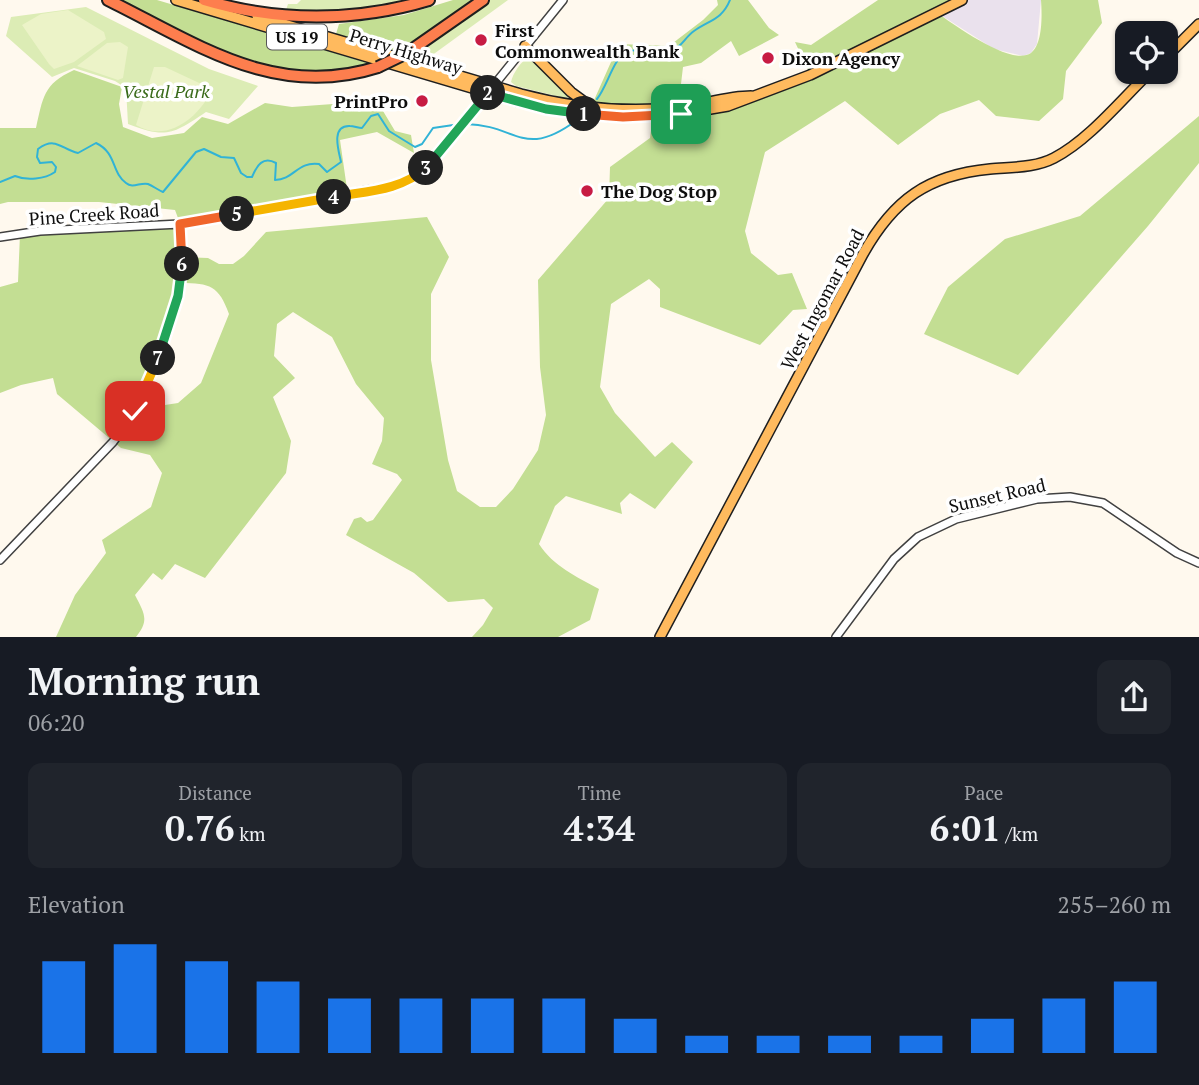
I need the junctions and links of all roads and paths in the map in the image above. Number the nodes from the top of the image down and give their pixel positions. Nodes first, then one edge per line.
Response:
1 (108, 0) edge
2 (176, 0) edge
3 (204, 0) edge
4 (429, 0) edge
5 (483, 0) edge
6 (563, 0) edge
7 (961, 0) edge
8 (227, 7) junction
9 (1199, 24) edge
10 (1178, 45) edge
11 (525, 46) junction
12 (1138, 84) edge
13 (490, 89) junction
14 (752, 96) junction
15 (592, 107) junction
16 (180, 224) junction
17 (0, 237) edge
18 (0, 560) edge
19 (1199, 563) edge
20 (660, 637) edge
21 (836, 637) edge

1 - 5 highway, bridge
2 - 13 main road, Perry Highway / US 19
3 - 8 highway, Perry Highway / US 19
4 - 8 highway
6 - 11 street, Pine Creek Road
7 - 14 main road, Perry Highway / US 19
8 - 13 main road, Perry Highway / US 19
9 - 10 main road
11 - 13 street, Pine Creek Road
11 - 15 main road
12 - 20 main road, West Ingomar Road
13 - 14 main road, Perry Highway / US 19
13 - 15 main road, Perry Highway / US 19
13 - 16 street, Pine Creek Road
14 - 15 main road, Perry Highway / US 19
16 - 17 street, Pine Creek Road
16 - 18 street
19 - 21 street, Sunset Road

